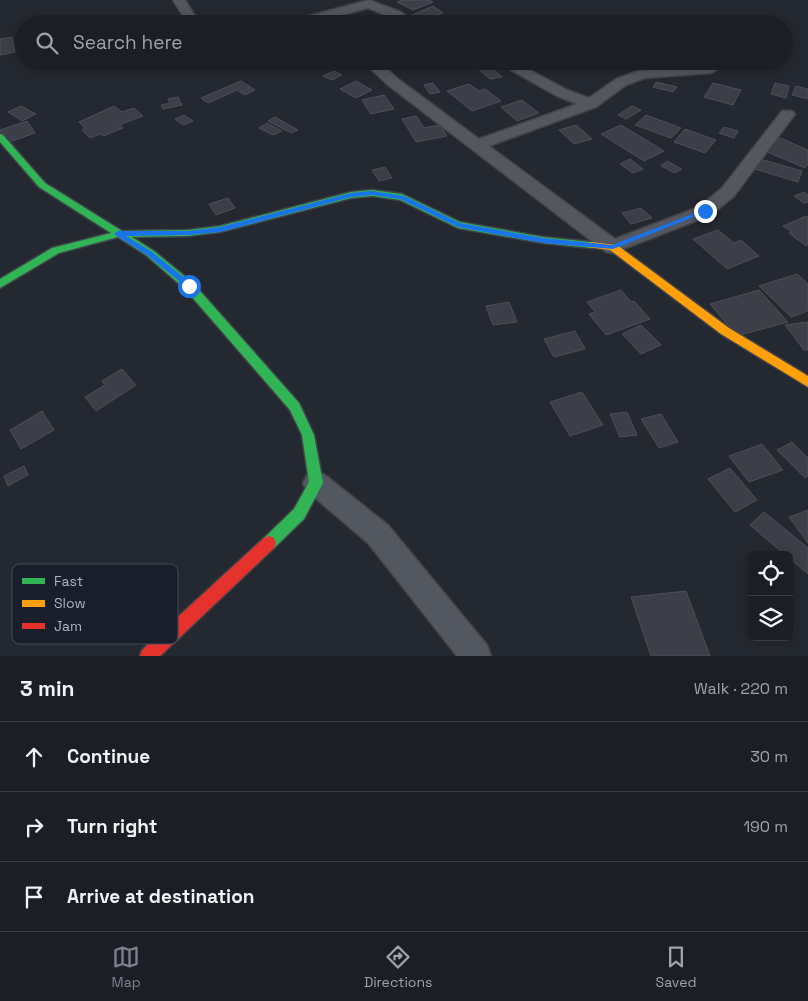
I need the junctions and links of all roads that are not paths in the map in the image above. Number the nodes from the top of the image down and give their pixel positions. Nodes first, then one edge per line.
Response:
1 (179, 0) edge
2 (188, 15) edge
3 (334, 15) edge
4 (397, 15) edge
5 (379, 70) edge
6 (519, 70) edge
7 (697, 70) edge
8 (591, 104) junction
9 (787, 114) dead end
10 (0, 137) edge
11 (477, 145) junction
12 (118, 234) junction
13 (613, 247) junction
14 (0, 284) edge
15 (808, 382) edge
16 (316, 483) junction
17 (178, 628) edge
18 (161, 644) edge
19 (148, 656) edge
20 (476, 656) edge

1 - 2 street
3 - 4 street
5 - 11 street
6 - 8 street
7 - 8 street
8 - 11 street
9 - 13 street
10 - 12 street
11 - 13 street
12 - 13 street
12 - 14 street
12 - 16 street
13 - 15 street
16 - 17 street
16 - 20 street
18 - 19 street

